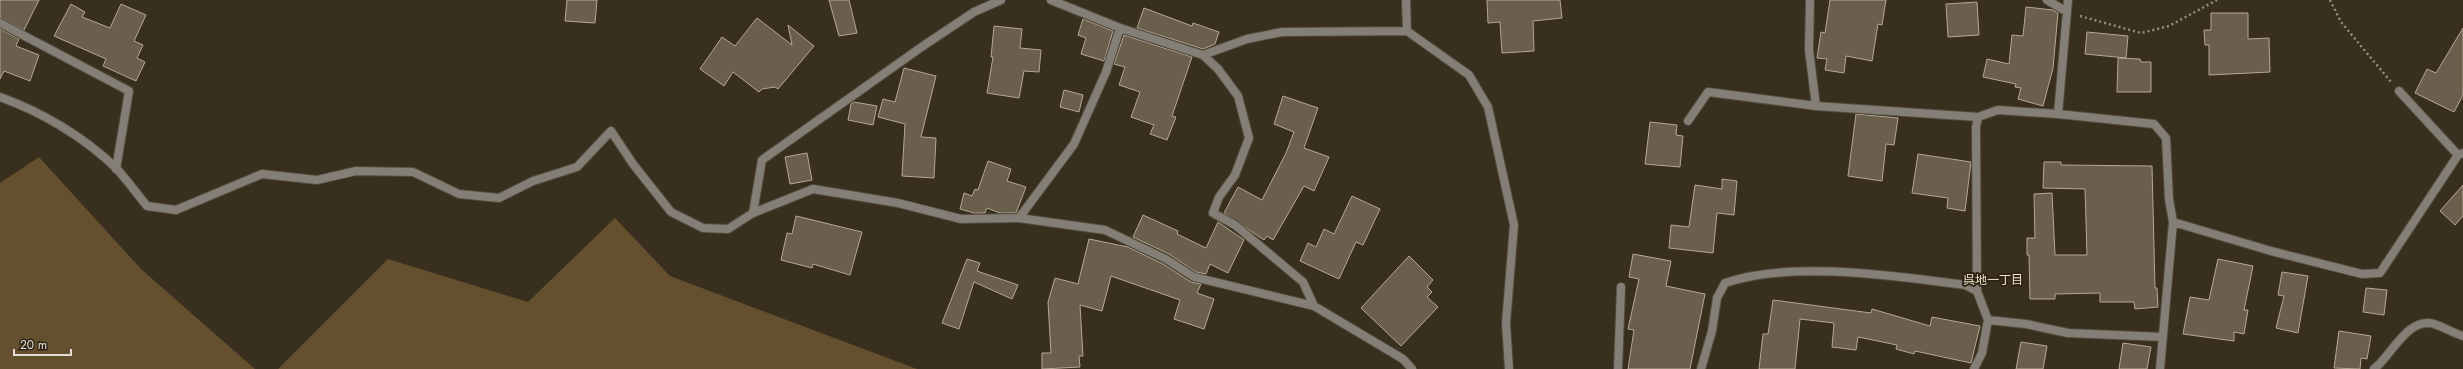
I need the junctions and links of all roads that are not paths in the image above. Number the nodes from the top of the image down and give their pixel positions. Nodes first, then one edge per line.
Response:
1 (1001, 0) edge
2 (1051, 0) edge
3 (1406, 0) edge
4 (1810, 0) edge
5 (2047, 0) edge
6 (2068, 0) edge
7 (2067, 12) junction
8 (0, 23) edge
9 (1120, 28) junction
10 (1408, 31) junction
11 (1203, 55) junction
12 (2399, 91) road end
13 (0, 97) edge
14 (1816, 106) junction
15 (2058, 114) junction
16 (1978, 116) junction
17 (1688, 121) dead end
18 (2460, 154) edge
19 (116, 169) junction
20 (753, 213) junction
21 (1019, 218) junction
22 (2173, 222) junction
23 (1621, 287) dead end
24 (1977, 291) junction
25 (1314, 306) junction
26 (1988, 320) junction
27 (2463, 336) edge
28 (2163, 337) junction
29 (1412, 369) edge
30 (1509, 369) edge
31 (1618, 369) edge
32 (1701, 369) edge
33 (1974, 369) edge
34 (2160, 369) edge
35 (2374, 369) edge

1 - 20 street
2 - 9 street
3 - 10 street
4 - 14 street
5 - 7 street
6 - 7 street
7 - 15 street
8 - 19 street
9 - 11 street
9 - 21 street
10 - 11 street
10 - 30 street
11 - 25 street
12 - 18 street
13 - 19 street
14 - 16 street
14 - 17 street
15 - 16 street
15 - 22 street
16 - 24 street
18 - 22 street
19 - 20 street
20 - 21 street
21 - 25 street
22 - 28 street
23 - 31 street
24 - 26 street
24 - 32 street
25 - 29 street
26 - 28 street
26 - 33 street
27 - 35 street
28 - 34 street

